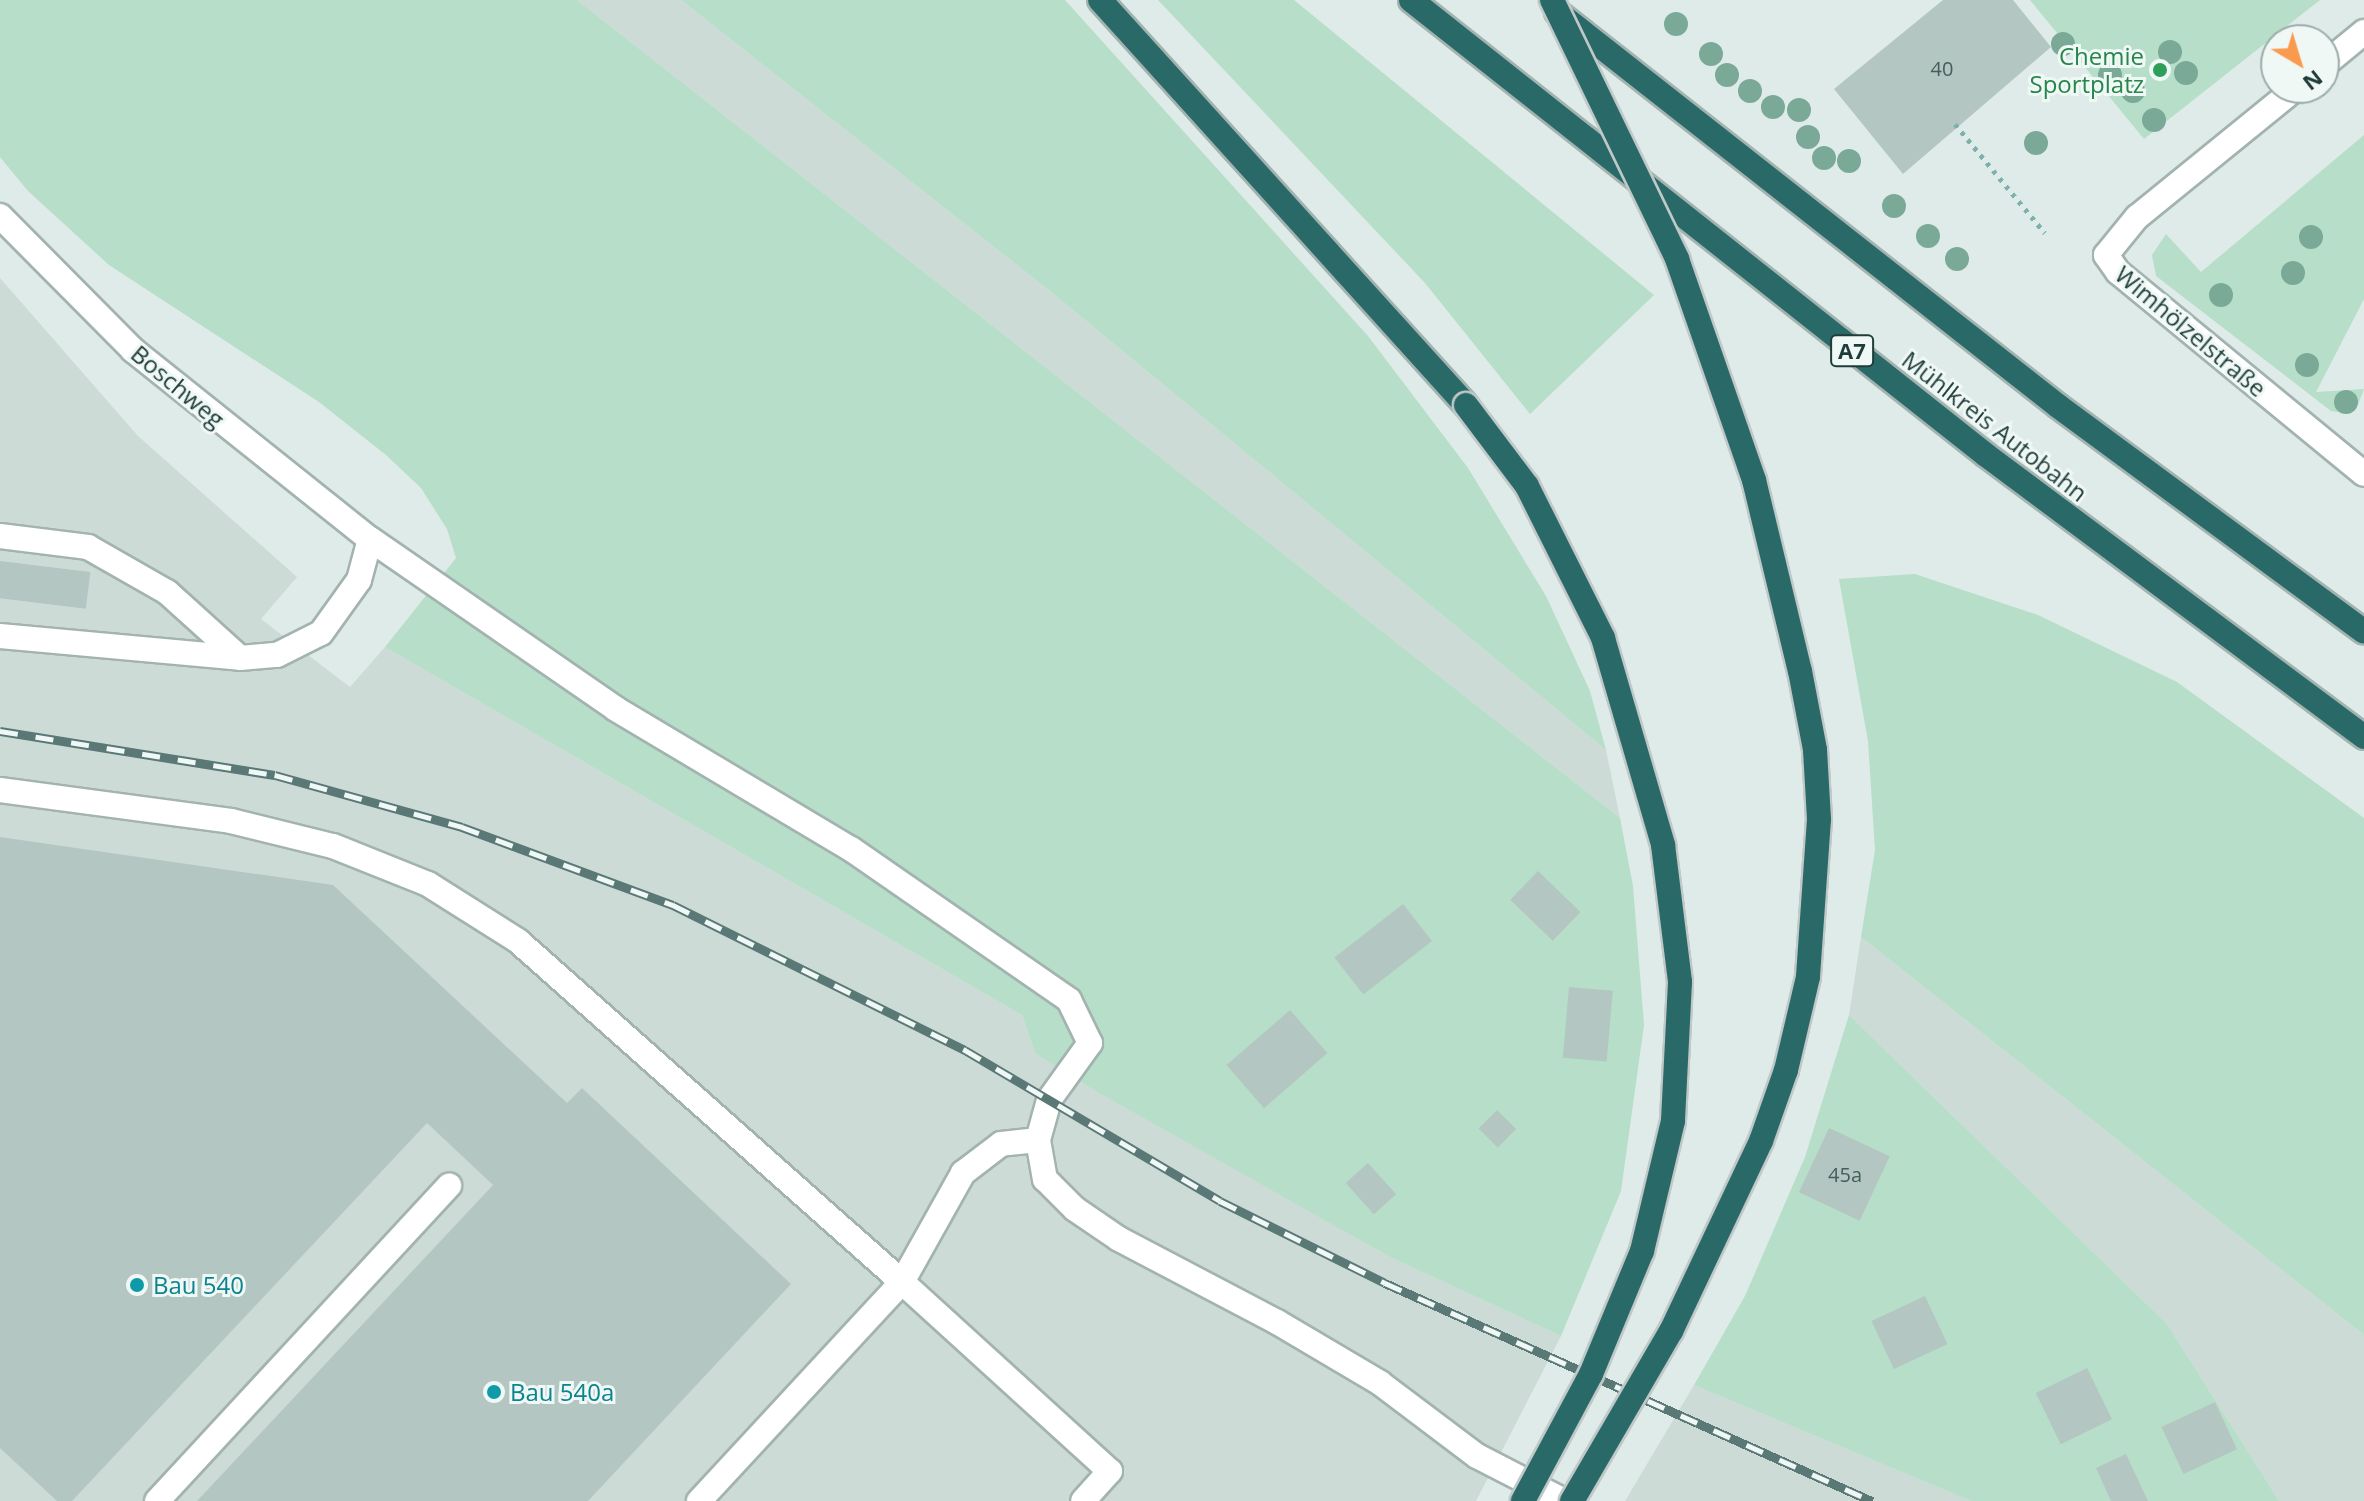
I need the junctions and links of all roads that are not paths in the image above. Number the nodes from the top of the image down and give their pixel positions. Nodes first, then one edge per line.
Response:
1 (1100, 0) edge
2 (1411, 0) edge
3 (1542, 0) edge
4 (1552, 0) edge
5 (2364, 32) edge
6 (2340, 52) edge
7 (2276, 104) edge
8 (0, 216) edge
9 (2364, 474) edge
10 (0, 536) edge
11 (370, 539) junction
12 (2364, 632) edge
13 (0, 636) edge
14 (240, 658) junction
15 (2364, 737) edge
16 (0, 790) edge
17 (1038, 1140) junction
18 (449, 1186) dead end
19 (902, 1282) junction
20 (157, 1501) edge
21 (699, 1501) edge
22 (1083, 1501) edge
23 (1523, 1501) edge
24 (1564, 1501) edge
25 (1572, 1501) edge

1 - 23 highway, bridge
2 - 15 highway, Mühlkreis Autobahn / A7
3 - 12 highway
4 - 25 highway, bridge
5 - 6 street
7 - 9 street, Wimhölzelstraße
8 - 11 street, Boschweg
10 - 14 street
11 - 14 street
11 - 17 street, Boschweg
13 - 14 street
16 - 19 street
17 - 19 street
17 - 24 street
18 - 20 street
19 - 21 street
19 - 22 street

